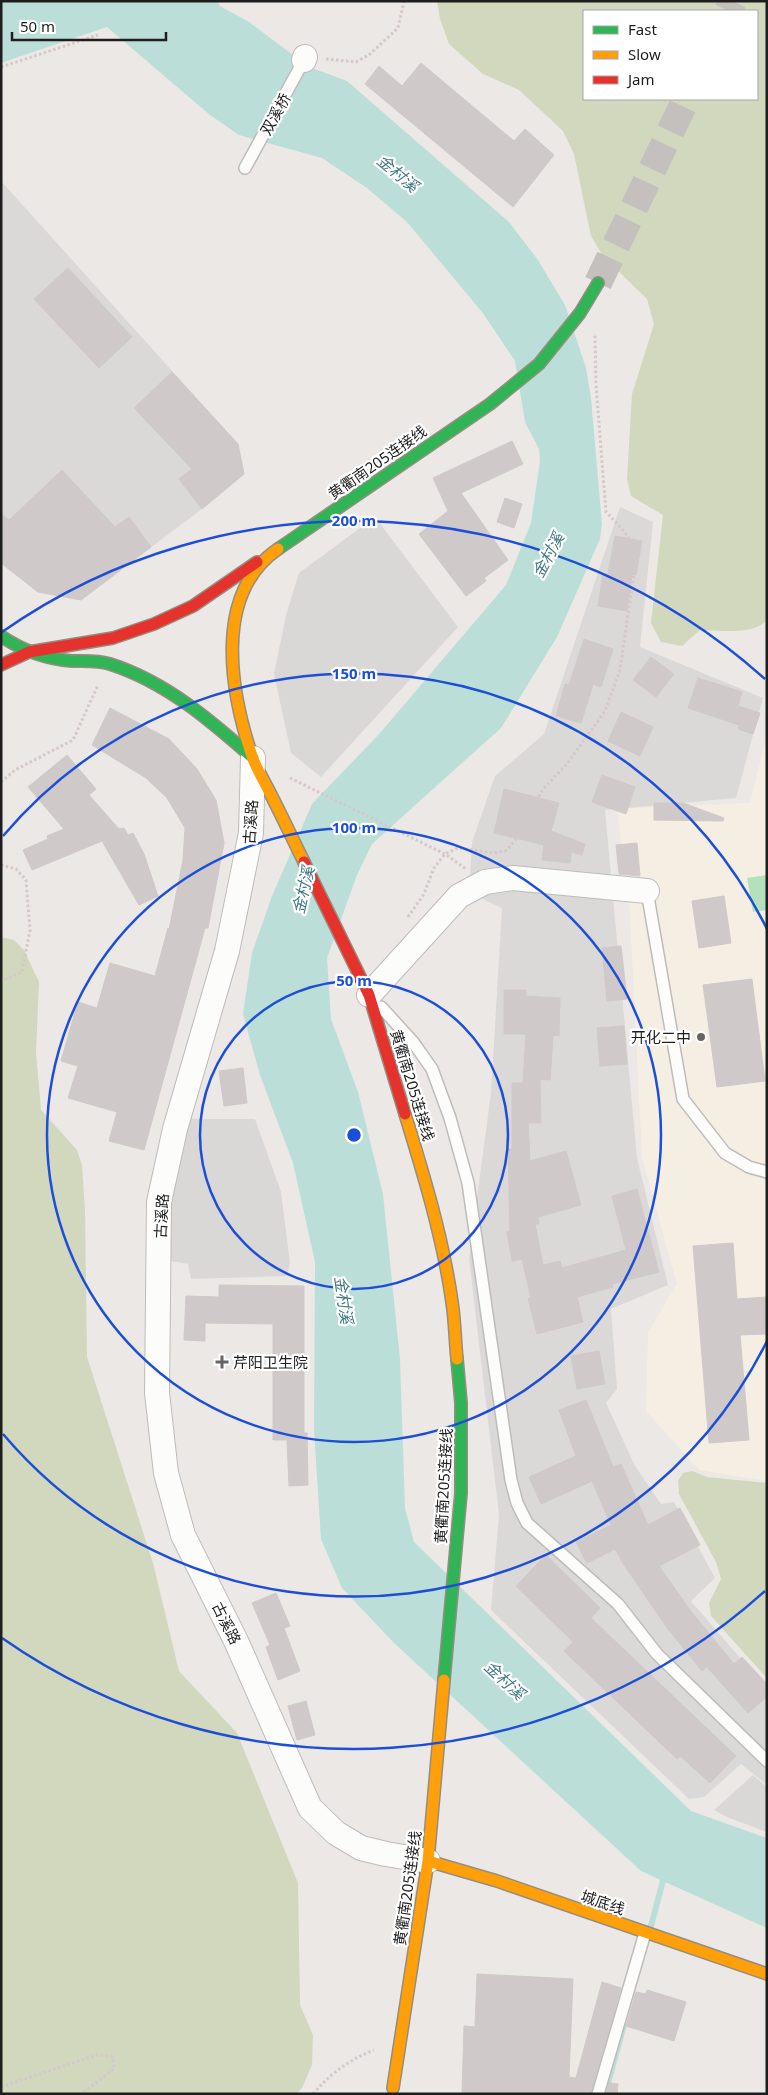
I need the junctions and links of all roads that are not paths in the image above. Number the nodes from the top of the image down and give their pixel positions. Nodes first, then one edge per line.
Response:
1 (305, 59) road end
2 (245, 168) dead end
3 (598, 283) tunnel mouth
4 (263, 558) junction
5 (1, 636) edge
6 (29, 652) junction
7 (1, 665) edge
8 (253, 758) junction
9 (646, 892) joint
10 (369, 995) junction
11 (767, 1172) edge
12 (767, 1761) edge
13 (428, 1861) junction
14 (646, 1933) junction
15 (767, 1974) edge
16 (393, 2088) dead end
17 (598, 2094) edge

1 - 2 lane, 双溪桥
3 - 4 main road, 黄衢南205连接线
4 - 6 main road
4 - 8 main road, 黄衢南205连接线
5 - 6 main road
6 - 7 main road
6 - 8 main road
8 - 10 main road, 黄衢南205连接线
8 - 13 street, 古溪路
9 - 10 street
9 - 11 lane
10 - 12 lane
10 - 13 main road, 黄衢南205连接线
13 - 14 main road, 城底线
13 - 16 main road, 黄衢南205连接线
14 - 15 main road, 城底线
14 - 17 lane

